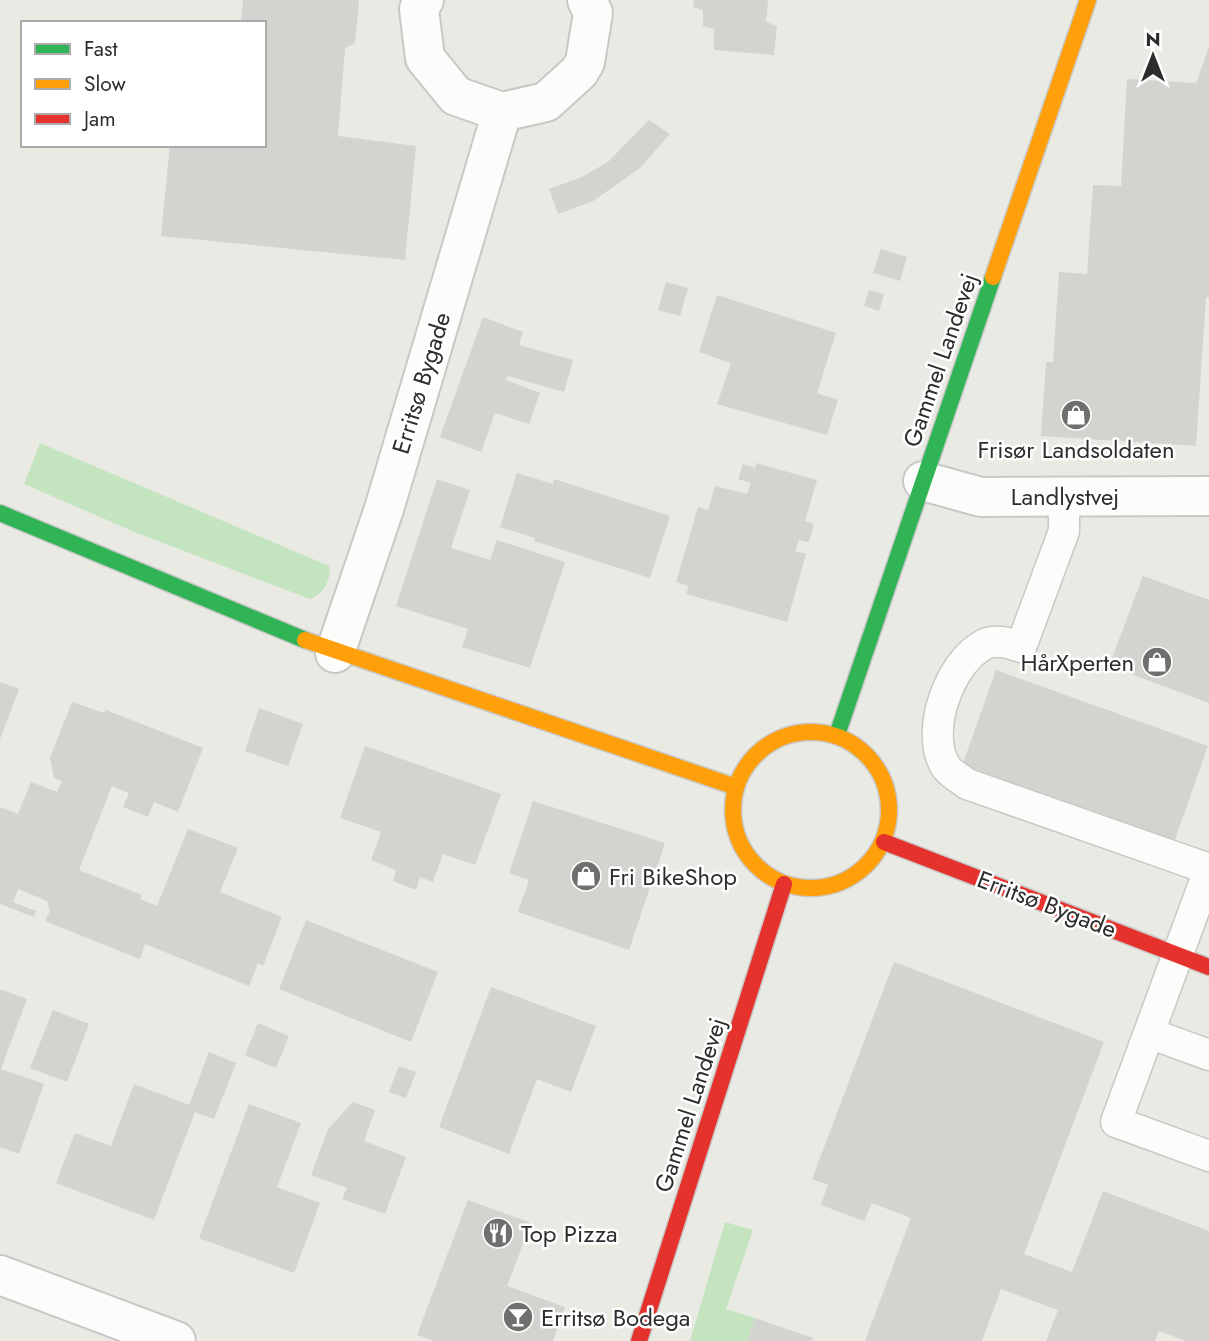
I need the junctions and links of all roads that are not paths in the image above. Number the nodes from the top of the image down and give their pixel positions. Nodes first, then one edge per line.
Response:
1 (424, 0) edge
2 (587, 0) edge
3 (1088, 0) edge
4 (502, 112) junction
5 (923, 481) junction
6 (1064, 496) junction
7 (1209, 496) edge
8 (0, 513) edge
9 (335, 653) junction
10 (838, 735) junction
11 (736, 787) junction
12 (884, 842) junction
13 (1209, 870) edge
14 (784, 884) junction
15 (1178, 955) junction
16 (1209, 967) edge
17 (1149, 1033) junction
18 (1209, 1055) edge
19 (1209, 1156) edge
20 (0, 1275) edge
21 (176, 1341) edge
22 (639, 1341) edge

1 - 4 street
2 - 4 street
3 - 5 street, Gammel Landevej
4 - 9 street, Erritsø Bygade
5 - 6 street, Landlystvej
5 - 10 street, Gammel Landevej
6 - 7 street, Landlystvej
6 - 13 lane
8 - 9 street
9 - 11 street
10 - 11 street
10 - 12 street
11 - 14 street
12 - 14 street
12 - 15 street, Erritsø Bygade
13 - 15 lane
14 - 22 street, Gammel Landevej
15 - 16 street, Erritsø Bygade
15 - 17 lane
17 - 18 lane
17 - 19 lane
20 - 21 street

